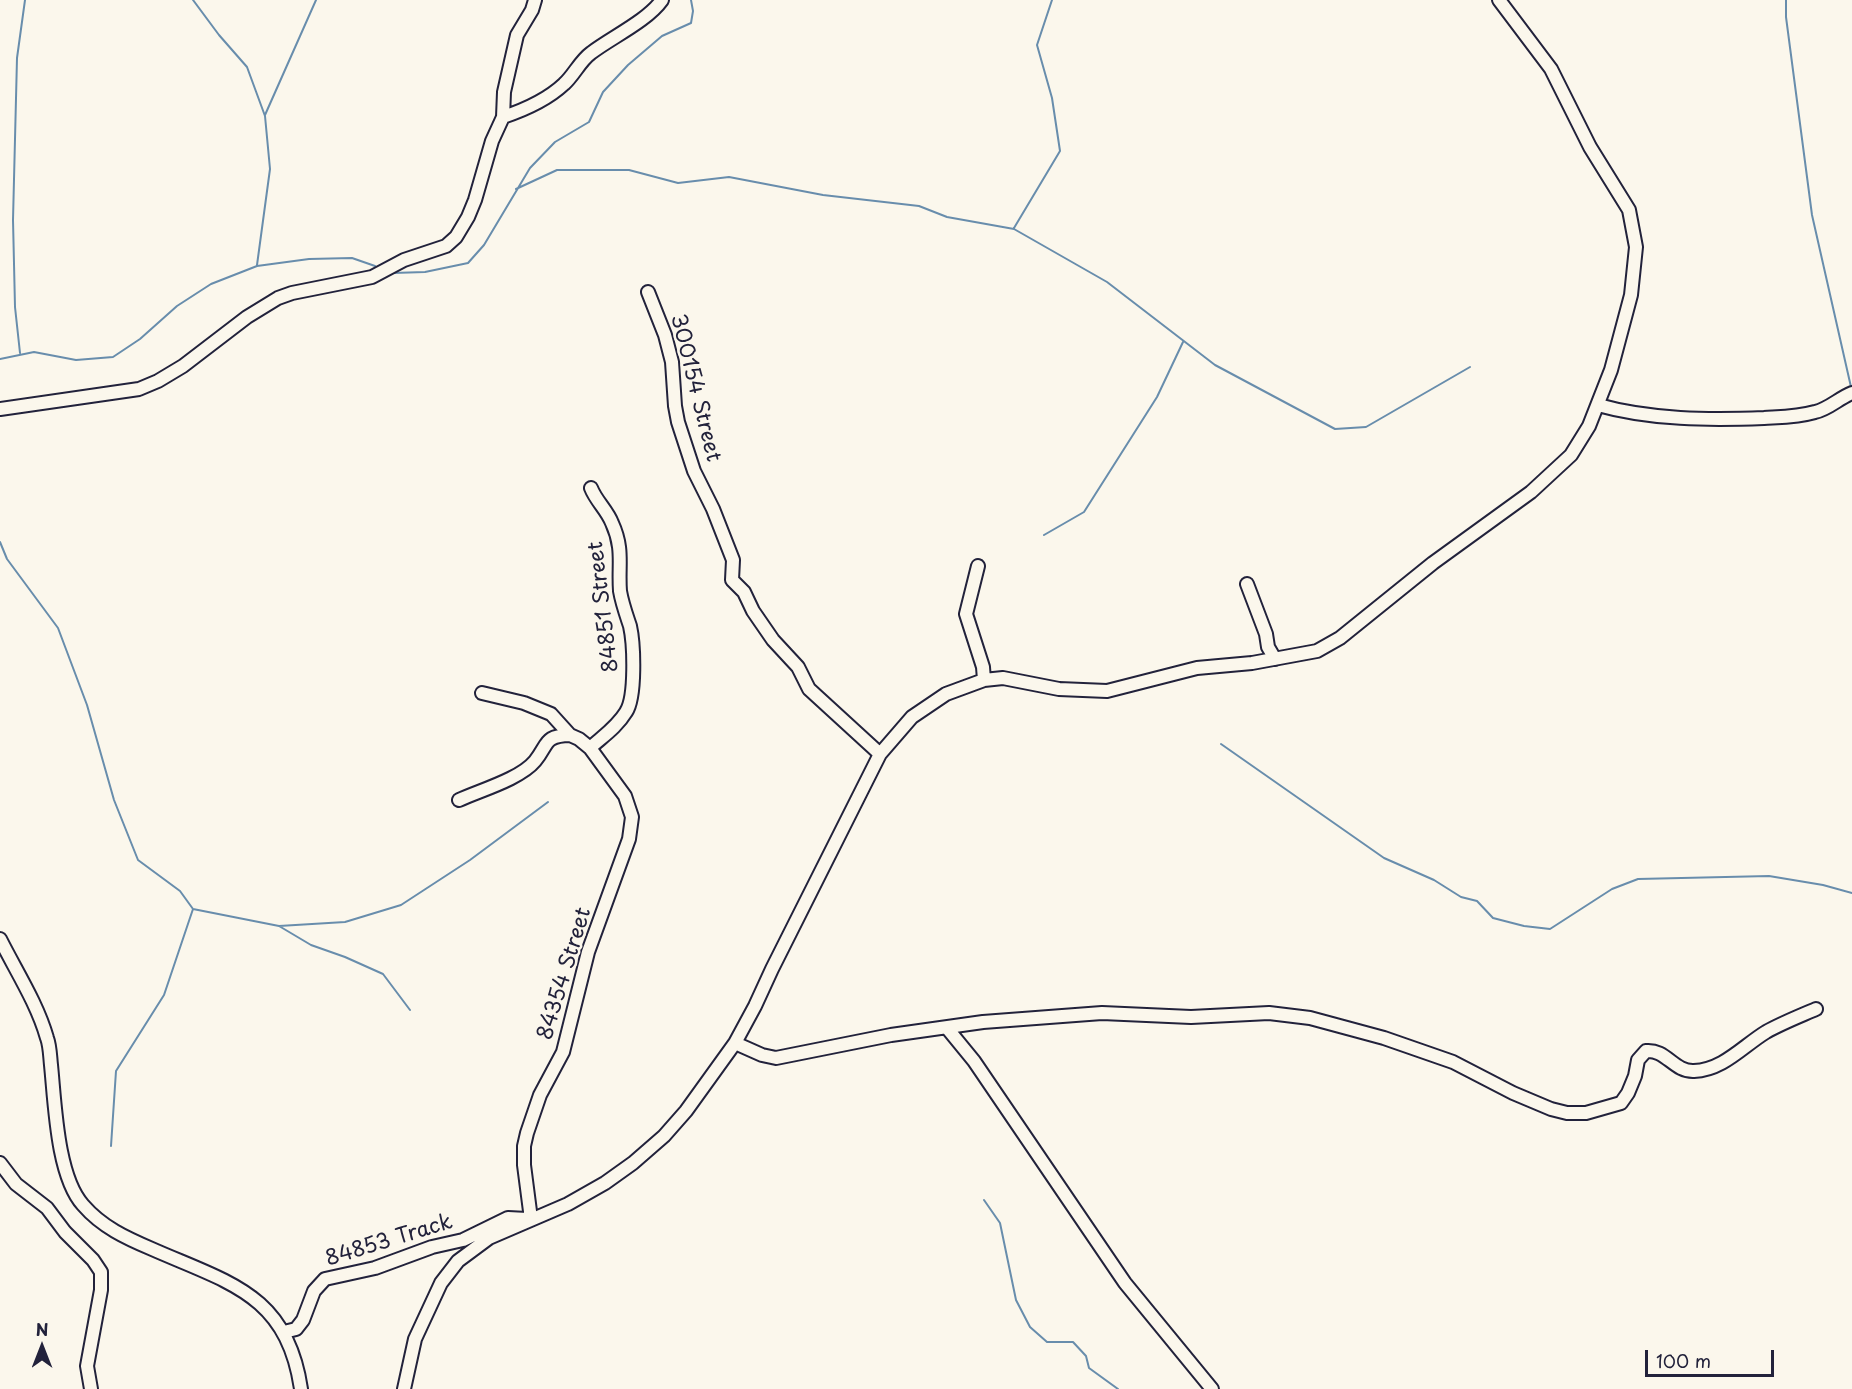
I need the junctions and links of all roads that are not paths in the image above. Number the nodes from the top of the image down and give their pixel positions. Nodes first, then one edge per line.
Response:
1 (535, 0) edge
2 (662, 0) edge
3 (1499, 0) edge
4 (503, 117) junction
5 (648, 292) dead end
6 (1852, 393) edge
7 (1598, 405) junction
8 (0, 409) edge
9 (591, 488) dead end
10 (978, 566) dead end
11 (1247, 584) dead end
12 (1275, 659) junction
13 (984, 680) junction
14 (482, 693) dead end
15 (570, 735) junction
16 (590, 748) junction
17 (880, 754) junction
18 (459, 800) dead end
19 (0, 939) edge
20 (1816, 1009) dead end
21 (947, 1028) junction
22 (735, 1043) junction
23 (0, 1163) edge
24 (531, 1219) junction
25 (284, 1332) junction
26 (91, 1389) edge
27 (301, 1389) edge
28 (404, 1389) edge
29 (1212, 1389) edge

1 - 4 street
2 - 4 street
3 - 7 street
4 - 8 street
5 - 17 street, 300154 Street
6 - 7 street
7 - 12 street
9 - 16 street, 84851 Street
10 - 13 street
11 - 12 street
12 - 13 street
13 - 17 street
14 - 15 street
15 - 16 street
15 - 18 street
16 - 24 street, 84354 Street
17 - 22 street
19 - 25 street
20 - 21 street
21 - 22 street
21 - 29 street
22 - 24 street
23 - 26 street
24 - 25 street, 84853 Track
24 - 28 street
25 - 27 street

